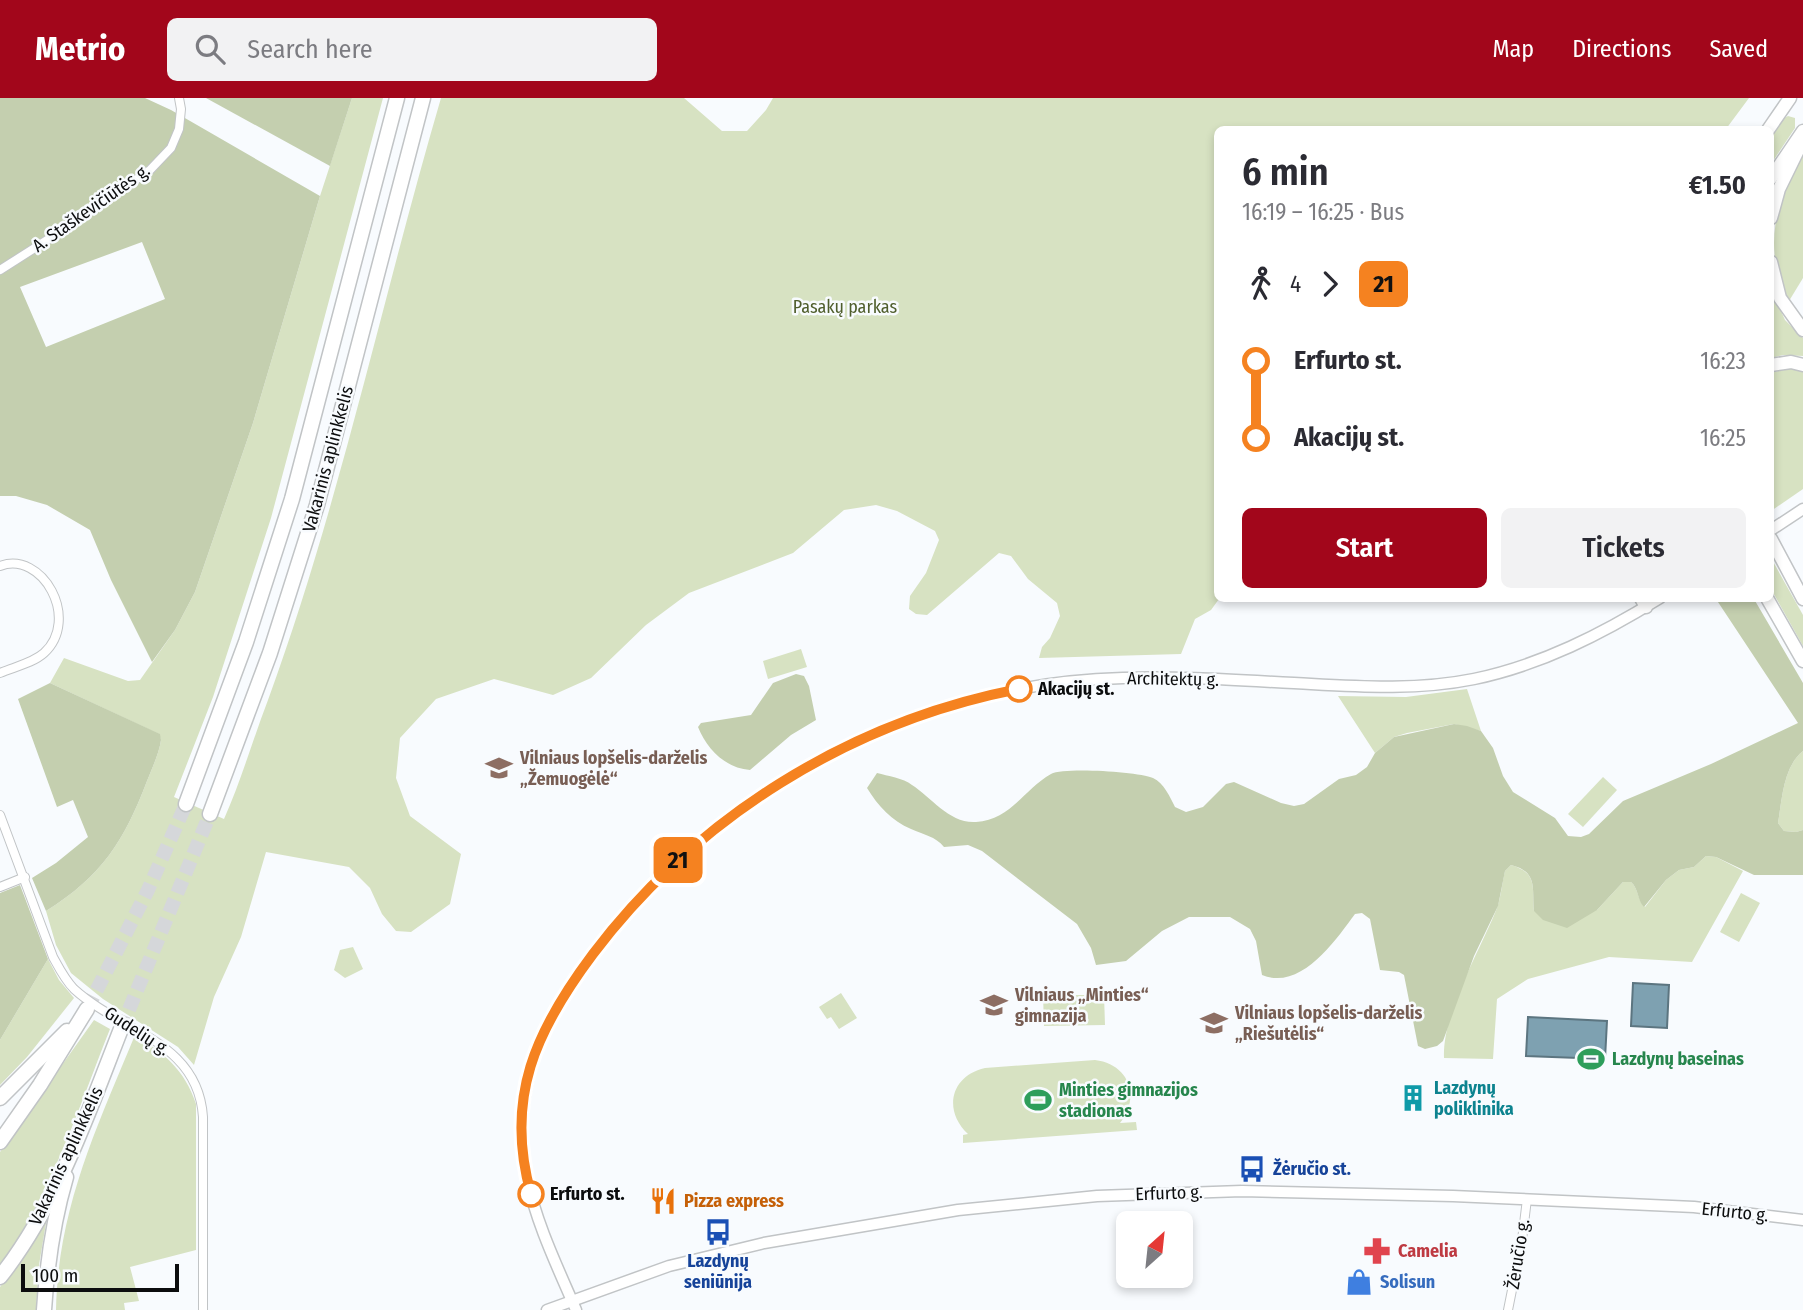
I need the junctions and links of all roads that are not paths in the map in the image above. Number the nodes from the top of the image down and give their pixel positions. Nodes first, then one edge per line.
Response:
1 (179, 98) edge
2 (397, 98) edge
3 (425, 98) edge
4 (1790, 98) edge
5 (1771, 126) edge
6 (1803, 131) edge
7 (1803, 140) edge
8 (1774, 174) edge
9 (1774, 207) edge
10 (0, 271) edge
11 (1774, 274) edge
12 (1803, 330) edge
13 (1774, 365) edge
14 (1803, 365) edge
15 (1801, 511) edge
16 (1774, 528) edge
17 (1774, 545) edge
18 (0, 566) edge
19 (1803, 598) edge
20 (1770, 602) edge
21 (1643, 603) edge
22 (1803, 661) edge
23 (0, 673) edge
24 (186, 804) tunnel mouth
25 (210, 814) tunnel mouth
26 (0, 815) edge
27 (25, 877) junction
28 (0, 887) edge
29 (121, 1029) tunnel mouth
30 (0, 1098) edge
31 (82, 1127) junction
32 (0, 1142) edge
33 (1527, 1199) junction
34 (1803, 1220) edge
35 (0, 1277) edge
36 (574, 1306) edge
37 (44, 1310) edge
38 (203, 1310) edge
39 (547, 1310) edge
40 (1508, 1310) edge

1 - 10 street, A. Staškevičiūtės g.
2 - 24 highway, Vakarinis aplinkkelis
3 - 25 highway, Vakarinis aplinkkelis
4 - 5 main road
6 - 8 main road
7 - 9 main road
11 - 12 main road
13 - 14 main road
15 - 16 street
17 - 19 main road
18 - 23 street
20 - 22 main road
21 - 36 street, Architektų g.
26 - 27 street, Gudelių g.
27 - 28 street
27 - 38 street, Gudelių g.
29 - 31 highway, Vakarinis aplinkkelis
30 - 32 highway
31 - 35 highway, Vakarinis aplinkkelis
31 - 37 highway
33 - 34 street, Erfurto g.
33 - 36 street, Erfurto g.
33 - 40 street, Žėručio g.
36 - 39 street, Erfurto g.

